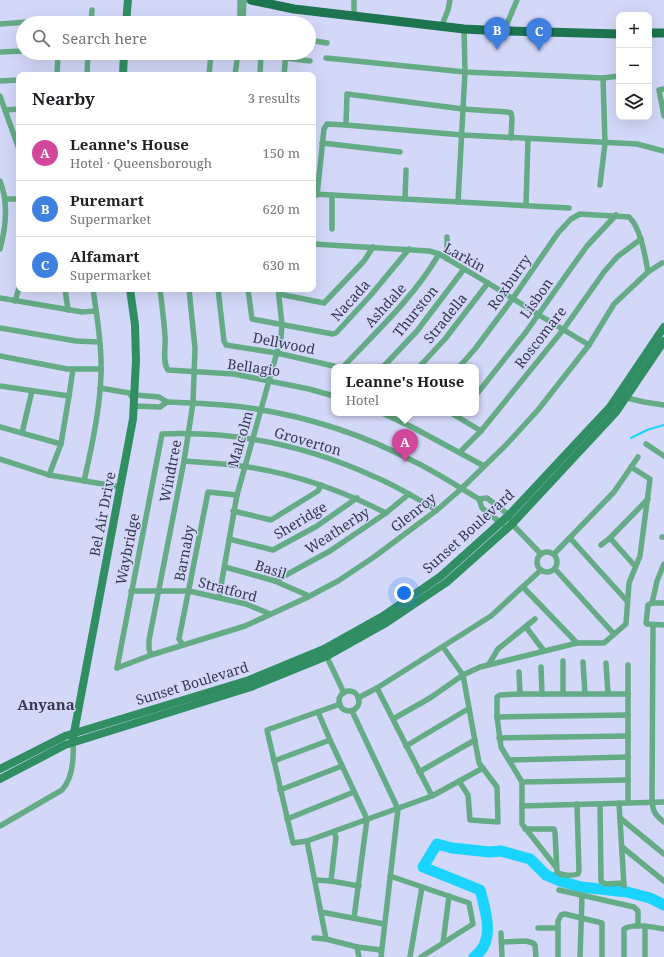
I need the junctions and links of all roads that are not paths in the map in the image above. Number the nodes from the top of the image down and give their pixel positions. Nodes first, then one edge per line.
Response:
1 (128, 0) edge
2 (240, 0) edge
3 (244, 0) edge
4 (250, 0) edge
5 (354, 0) edge
6 (450, 0) edge
7 (517, 0) edge
8 (92, 10) dead end
9 (92, 16) edge
10 (127, 16) edge
11 (240, 16) edge
12 (243, 16) edge
13 (354, 16) junction
14 (16, 23) edge
15 (0, 24) edge
16 (442, 25) junction
17 (464, 29) junction
18 (504, 31) junction
19 (652, 33) edge
20 (664, 33) edge
21 (616, 34) edge
22 (316, 41) edge
23 (327, 43) dead end
24 (16, 51) edge
25 (0, 52) edge
26 (326, 58) dead end
27 (58, 60) edge
28 (88, 60) edge
29 (124, 60) edge
30 (210, 60) edge
31 (237, 60) edge
32 (261, 60) edge
33 (286, 60) edge
34 (58, 72) edge
35 (87, 72) edge
36 (123, 72) edge
37 (209, 72) edge
38 (235, 72) edge
39 (260, 72) edge
40 (284, 72) edge
41 (465, 72) junction
42 (616, 76) edge
43 (603, 78) junction
44 (16, 80) edge
45 (0, 81) edge
46 (664, 89) edge
47 (0, 96) edge
48 (16, 109) edge
49 (463, 109) junction
50 (5, 110) junction
51 (664, 116) edge
52 (346, 125) junction
53 (462, 135) junction
54 (16, 137) edge
55 (511, 138) junction
56 (528, 139) junction
57 (322, 143) junction
58 (605, 143) junction
59 (664, 151) edge
60 (400, 152) dead end
61 (406, 170) dead end
62 (0, 181) edge
63 (600, 185) dead end
64 (316, 187) edge
65 (316, 194) edge
66 (332, 196) junction
67 (5, 199) junction
68 (16, 199) edge
69 (405, 199) junction
70 (458, 202) junction
71 (526, 205) junction
72 (569, 208) dead end
73 (616, 215) junction
74 (332, 229) dead end
75 (447, 236) dead end
76 (641, 239) junction
77 (316, 244) edge
78 (373, 247) junction
79 (0, 249) edge
80 (409, 249) junction
81 (439, 254) junction
82 (446, 259) junction
83 (662, 263) dead end
84 (464, 269) junction
85 (648, 272) junction
86 (488, 283) junction
87 (18, 292) edge
88 (65, 292) edge
89 (93, 292) edge
90 (130, 292) edge
91 (160, 292) edge
92 (189, 292) edge
93 (218, 292) edge
94 (248, 292) edge
95 (278, 292) edge
96 (0, 298) edge
97 (513, 298) junction
98 (15, 301) junction
99 (68, 310) junction
100 (96, 311) junction
101 (539, 315) junction
102 (282, 324) junction
103 (664, 327) edge
104 (0, 328) edge
105 (563, 330) junction
106 (664, 341) edge
107 (100, 342) junction
108 (589, 345) junction
109 (277, 353) junction
110 (0, 356) edge
111 (346, 364) edge
112 (385, 364) edge
113 (422, 364) edge
114 (462, 364) edge
115 (331, 365) edge
116 (73, 369) junction
117 (101, 369) junction
118 (195, 373) junction
119 (270, 380) junction
120 (0, 386) edge
121 (100, 388) junction
122 (32, 391) junction
123 (479, 391) edge
124 (331, 395) edge
125 (70, 396) junction
126 (622, 396) junction
127 (135, 401) junction
128 (167, 402) junction
129 (193, 403) junction
130 (664, 405) edge
131 (260, 410) junction
132 (388, 416) edge
133 (459, 416) edge
134 (0, 427) edge
135 (481, 431) junction
136 (22, 433) junction
137 (189, 433) junction
138 (162, 434) joint
139 (253, 439) junction
140 (61, 444) junction
141 (646, 444) dead end
142 (460, 452) junction
143 (664, 456) edge
144 (638, 457) dead end
145 (0, 459) edge
146 (184, 461) junction
147 (484, 466) junction
148 (244, 467) junction
149 (631, 467) junction
150 (49, 475) junction
151 (84, 481) junction
152 (321, 485) junction
153 (121, 487) junction
154 (461, 489) junction
155 (409, 494) junction
156 (236, 495) junction
157 (357, 498) junction
158 (648, 498) junction
159 (479, 499) junction
160 (437, 510) junction
161 (233, 511) junction
162 (386, 513) junction
163 (509, 516) junction
164 (501, 523) junction
165 (512, 524) junction
166 (570, 538) junction
167 (610, 538) junction
168 (229, 539) junction
169 (602, 545) dead end
170 (541, 554) junction
171 (554, 554) junction
172 (664, 564) edge
173 (636, 566) junction
174 (224, 567) junction
175 (555, 569) junction
176 (541, 570) junction
177 (275, 581) junction
178 (657, 581) junction
179 (664, 581) edge
180 (523, 587) junction
181 (132, 591) junction
182 (159, 591) junction
183 (189, 591) junction
184 (309, 596) junction
185 (219, 597) junction
186 (628, 601) junction
187 (652, 603) junction
188 (664, 603) edge
189 (270, 614) junction
190 (535, 619) dead end
191 (653, 625) junction
192 (664, 625) edge
193 (526, 627) junction
194 (614, 634) junction
195 (577, 643) junction
196 (183, 645) junction
197 (443, 647) junction
198 (544, 651) junction
199 (325, 653) junction
200 (151, 655) junction
201 (563, 661) dead end
202 (584, 662) dead end
203 (489, 664) junction
204 (606, 664) dead end
205 (628, 665) dead end
206 (541, 667) dead end
207 (118, 668) joint
208 (520, 672) dead end
209 (463, 675) junction
210 (377, 688) junction
211 (344, 693) junction
212 (520, 694) junction
213 (542, 694) junction
214 (563, 694) junction
215 (585, 694) junction
216 (608, 694) junction
217 (628, 694) junction
218 (358, 698) junction
219 (340, 704) junction
220 (468, 709) junction
221 (352, 711) junction
222 (318, 712) junction
223 (628, 716) junction
224 (497, 718) junction
225 (393, 719) junction
226 (72, 733) junction
227 (628, 736) junction
228 (499, 738) junction
229 (330, 740) junction
230 (475, 740) junction
231 (73, 742) junction
232 (406, 746) junction
233 (628, 757) junction
234 (509, 760) junction
235 (274, 761) junction
236 (342, 766) junction
237 (483, 768) junction
238 (0, 769) edge
239 (420, 772) junction
240 (0, 779) edge
241 (628, 780) junction
242 (459, 781) junction
243 (522, 782) junction
244 (280, 790) junction
245 (354, 792) junction
246 (432, 796) junction
247 (628, 802) junction
248 (652, 802) junction
249 (664, 802) edge
250 (619, 803) junction
251 (577, 804) junction
252 (600, 804) junction
253 (522, 806) junction
254 (398, 809) junction
255 (620, 818) junction
256 (287, 819) junction
257 (367, 819) junction
258 (664, 822) edge
259 (0, 826) edge
260 (525, 829) junction
261 (334, 832) junction
262 (307, 842) junction
263 (622, 848) junction
264 (664, 854) edge
265 (556, 867) junction
266 (390, 876) junction
267 (315, 880) junction
268 (331, 881) junction
269 (664, 881) edge
270 (358, 886) junction
271 (422, 886) junction
272 (559, 890) dead end
273 (449, 896) junction
274 (582, 896) junction
275 (321, 912) junction
276 (354, 918) junction
277 (580, 918) junction
278 (384, 924) junction
279 (638, 926) junction
280 (645, 926) junction
281 (538, 928) dead end
282 (558, 928) junction
283 (664, 929) edge
284 (501, 933) dead end
285 (314, 938) dead end
286 (326, 939) junction
287 (502, 942) junction
288 (443, 943) junction
289 (357, 947) junction
290 (381, 950) junction
291 (359, 957) edge
292 (381, 957) edge
293 (410, 957) edge
294 (421, 957) edge
295 (502, 957) edge
296 (536, 957) edge
297 (558, 957) edge
298 (580, 957) edge
299 (602, 957) edge
300 (624, 957) edge
301 (645, 957) edge

1 - 10 main road
2 - 11 street
3 - 12 street
4 - 13 main road
5 - 13 street
6 - 16 street
7 - 18 street
8 - 9 street
13 - 16 main road
14 - 15 street
16 - 17 main road
17 - 18 main road
17 - 41 street
18 - 21 main road
19 - 20 main road
22 - 23 street
24 - 25 street
26 - 41 street
27 - 34 street
28 - 35 street
29 - 36 main road
30 - 37 street
31 - 38 street
32 - 39 street
33 - 40 street
41 - 43 street
41 - 49 street
42 - 43 street
43 - 58 street
44 - 45 street
46 - 51 street
47 - 50 street
48 - 50 street
49 - 52 street
49 - 53 street
49 - 55 street
50 - 54 street
52 - 53 street
52 - 57 street
53 - 55 street
53 - 70 street
55 - 56 street
56 - 58 street
56 - 71 street
57 - 60 street
57 - 64 street
58 - 59 street
58 - 63 street
61 - 69 street
62 - 67 street
65 - 66 street
66 - 69 street
66 - 74 street
67 - 68 street
67 - 79 street
69 - 70 street
70 - 71 street
71 - 72 street
73 - 76 street
73 - 97 street, Roxburry
73 - 101 street, Lisbon
75 - 82 street
76 - 85 street
76 - 105 street, Roscomare
77 - 78 street, Larkin
78 - 80 street, Larkin
78 - 95 street
80 - 81 street, Larkin
80 - 102 street, Nacada
81 - 82 street, Larkin
81 - 111 street, Ashdale
82 - 84 street, Larkin
83 - 85 street, Glenroy
84 - 86 street, Larkin
84 - 112 street, Thurston
85 - 108 street, Glenroy
86 - 97 street, Larkin
86 - 113 street, Stradella
87 - 98 street
88 - 99 street
89 - 100 street
90 - 127 main road, Bel Air Drive
91 - 118 street, Bellagio
92 - 118 street, Windtree
93 - 109 street, Dellwood
94 - 102 street, Nacada
95 - 102 street, Malcolm
96 - 98 street
97 - 101 street, Larkin
97 - 114 street, Roxburry
98 - 99 street
99 - 100 street
100 - 107 street
101 - 105 street, Larkin
101 - 123 street, Lisbon
102 - 109 street, Malcolm
103 - 126 main road, Sunset Boulevard
104 - 107 street
105 - 108 street, Larkin
105 - 135 street, Roscomare
106 - 126 main road, Sunset Boulevard
107 - 117 street
108 - 147 street, Glenroy
109 - 115 street, Dellwood
109 - 119 street, Malcolm
110 - 116 street
116 - 117 street
116 - 125 street
117 - 121 street
118 - 119 street, Bellagio
118 - 129 street, Windtree
119 - 124 street, Bellagio
119 - 131 street, Malcolm
120 - 122 street
121 - 127 street
121 - 151 street
122 - 125 street
122 - 136 street
125 - 140 street
126 - 130 street
126 - 163 main road, Sunset Boulevard
126 - 165 main road, Sunset Boulevard
127 - 128 street
127 - 128 street
127 - 153 main road, Bel Air Drive
128 - 129 street
129 - 131 street
129 - 137 street, Windtree
131 - 139 street, Malcolm
131 - 154 street
132 - 142 street
133 - 135 street
134 - 136 street
135 - 142 street, Roscomare
136 - 140 street
137 - 138 street, Groverton
137 - 139 street, Groverton
137 - 146 street, Windtree
138 - 181 street, Waybridge
139 - 148 street, Malcolm
139 - 155 street, Groverton
140 - 150 street
141 - 143 street
142 - 147 street
144 - 149 street
145 - 150 street
146 - 148 street
146 - 182 street, Windtree
147 - 154 street, Glenroy
148 - 152 street
148 - 156 street, Malcolm
149 - 158 street
149 - 166 street
150 - 151 street
151 - 153 street
152 - 157 street
152 - 161 street
153 - 226 main road, Bel Air Drive
154 - 159 street
154 - 160 street, Glenroy
155 - 160 street, Groverton
155 - 162 street, Weatherby
156 - 161 street, Malcolm
156 - 183 street, Barnaby
157 - 162 street
157 - 168 street, Sheridge
158 - 167 street
158 - 173 street
159 - 163 street
159 - 164 street
160 - 184 street, Glenroy
161 - 168 street, Malcolm
162 - 177 street, Weatherby
163 - 164 main road, Sunset Boulevard
163 - 165 street
164 - 165 street
164 - 199 main road, Sunset Boulevard
165 - 170 street
165 - 199 main road, Sunset Boulevard
166 - 171 street
166 - 186 street
167 - 169 street
167 - 173 street
168 - 174 street, Malcolm
170 - 171 street
170 - 176 street
171 - 175 street
172 - 178 street
173 - 186 street
174 - 177 street, Basil
174 - 185 street, Malcolm
175 - 176 street
175 - 194 street
176 - 180 street
177 - 184 street, Basil
178 - 179 street
178 - 187 street
180 - 195 street
180 - 197 street
181 - 182 street, Stratford
181 - 207 street, Waybridge
182 - 183 street, Stratford
182 - 200 street, Windtree
183 - 185 street, Stratford
183 - 196 street, Barnaby
184 - 189 street, Glenroy
185 - 189 street, Stratford
186 - 194 street
187 - 188 street
187 - 191 street
189 - 196 street, Glenroy
190 - 193 street
191 - 192 street
191 - 248 street
193 - 198 street
193 - 203 street
194 - 195 street
195 - 198 street
196 - 200 street, Glenroy
197 - 209 street
197 - 210 street
198 - 203 street
199 - 211 street
199 - 226 main road, Sunset Boulevard
199 - 231 main road, Sunset Boulevard
200 - 207 street, Glenroy
201 - 214 street
202 - 215 street
203 - 209 street
204 - 216 street
205 - 217 street
206 - 213 street
208 - 212 street
209 - 220 street
209 - 225 street
210 - 218 street
210 - 225 street
211 - 218 street
211 - 219 street
212 - 213 street
212 - 224 street
213 - 214 street
214 - 215 street
215 - 216 street
216 - 217 street
217 - 223 street
218 - 221 street
219 - 221 street
219 - 222 street
220 - 230 street
220 - 232 street
221 - 254 street
222 - 229 street
222 - 235 street
223 - 224 street
223 - 227 street
224 - 228 street
225 - 232 street
226 - 231 main road, Bel Air Drive
226 - 238 main road, Sunset Boulevard
227 - 228 street
227 - 233 street
228 - 234 street
229 - 235 street
229 - 236 street
230 - 237 street
230 - 239 street
231 - 240 main road, Sunset Boulevard
231 - 259 street
232 - 239 street
233 - 234 street
233 - 241 street
234 - 243 street
235 - 244 street
236 - 244 street
236 - 245 street
237 - 242 street
237 - 242 street
239 - 246 street
241 - 243 street
241 - 247 street
242 - 246 street
243 - 253 street
244 - 256 street
245 - 256 street
245 - 257 street
246 - 254 street
247 - 248 street
247 - 250 street
248 - 249 street
248 - 258 street
250 - 252 street
250 - 255 street
251 - 252 street
251 - 253 street
251 - 265 street
252 - 263 street
253 - 260 street
254 - 257 street
254 - 266 street
255 - 263 street
255 - 264 street
256 - 262 street
257 - 261 street
257 - 270 street
260 - 265 street
260 - 265 street
261 - 262 street
261 - 268 street
262 - 267 street
263 - 269 street
266 - 271 street
266 - 278 street
267 - 268 street
267 - 275 street
268 - 270 street
270 - 276 street
271 - 273 street
271 - 293 street
272 - 274 street
273 - 288 street
273 - 288 street
274 - 277 street
274 - 279 street
275 - 276 street
275 - 286 street
276 - 278 street
277 - 282 street
277 - 298 street
277 - 299 street
278 - 290 street
279 - 280 street
279 - 300 street
280 - 283 street
280 - 301 street
281 - 282 street
282 - 297 street
284 - 287 street
285 - 286 street
286 - 289 street
287 - 295 street
287 - 296 street
288 - 294 street
289 - 290 street
289 - 291 street
290 - 292 street

